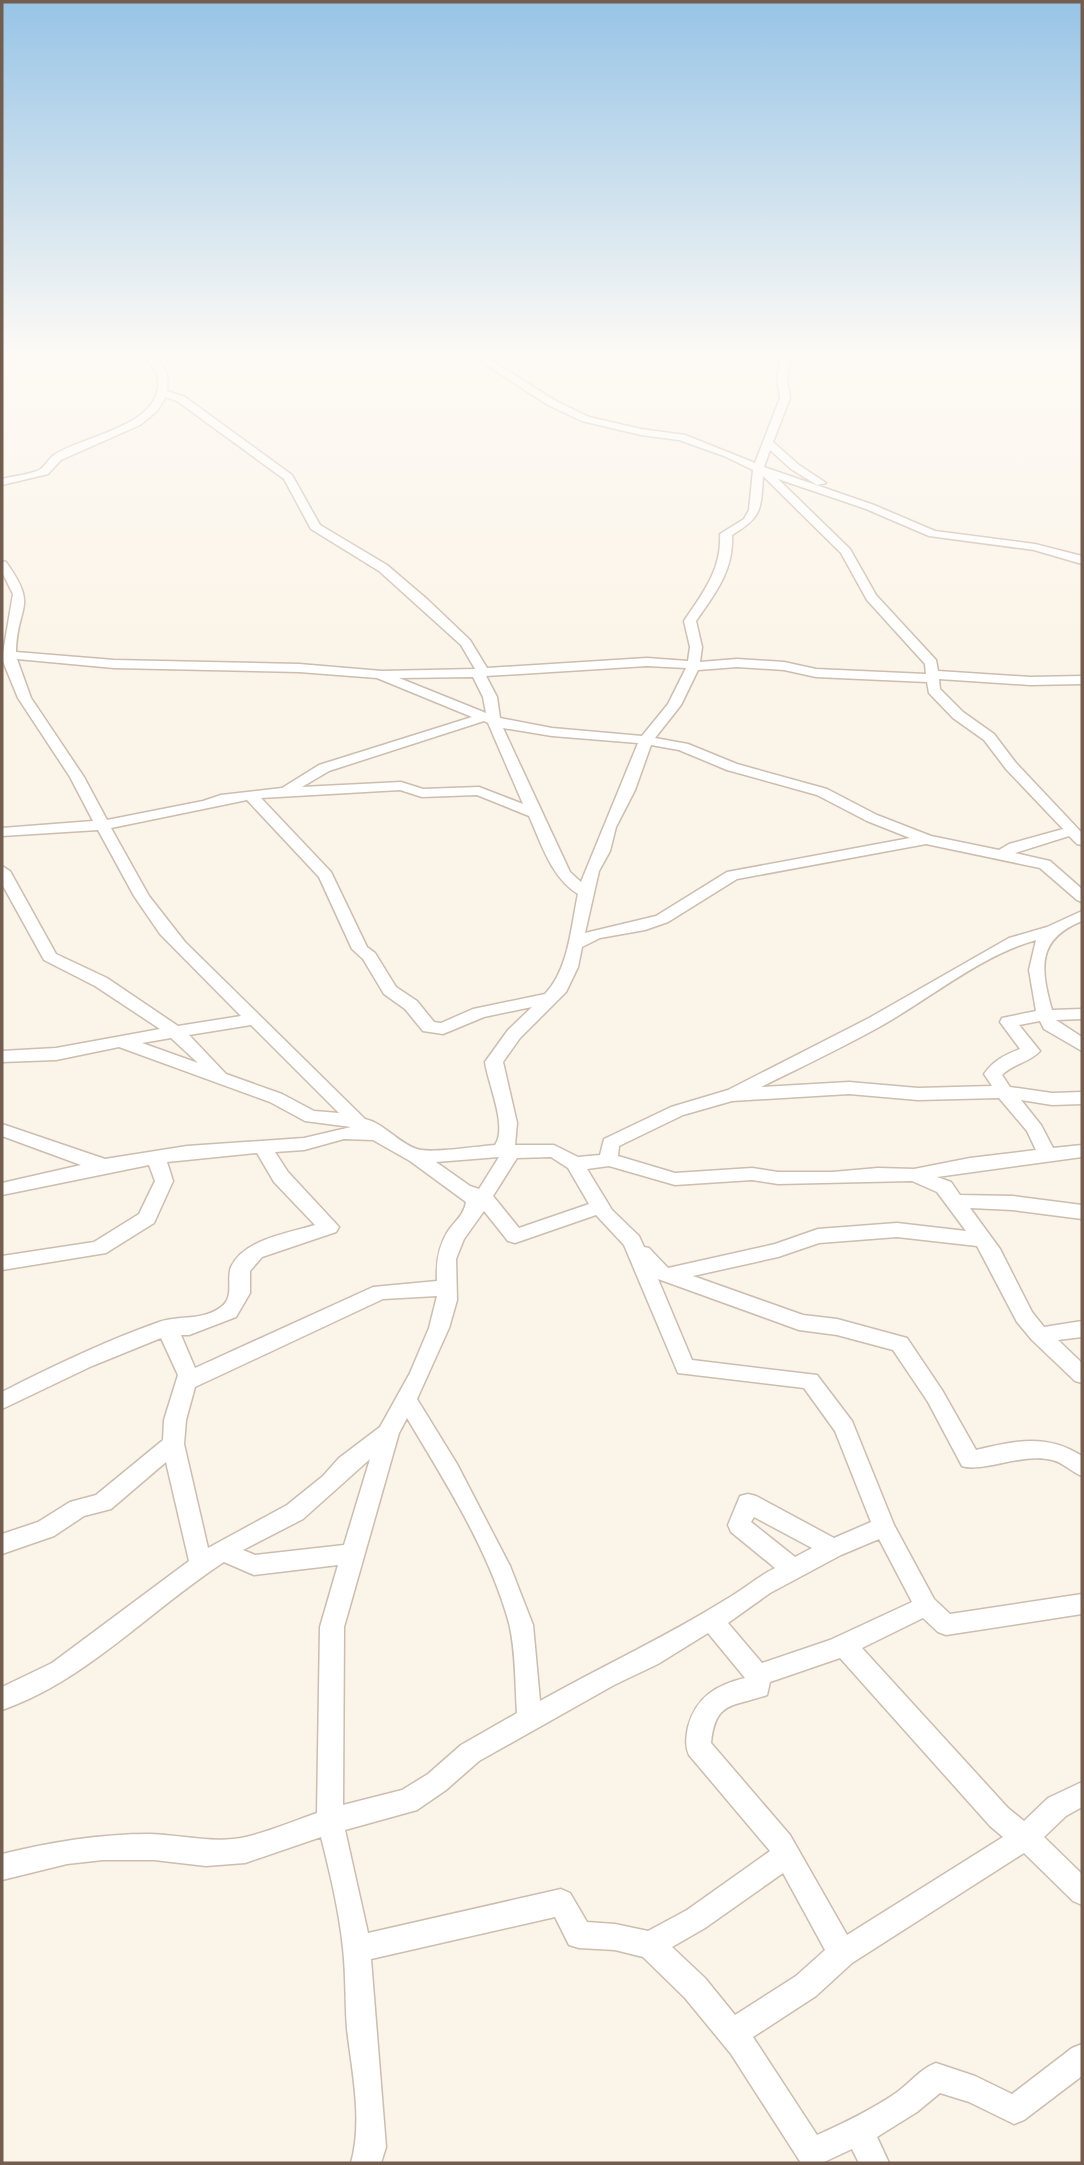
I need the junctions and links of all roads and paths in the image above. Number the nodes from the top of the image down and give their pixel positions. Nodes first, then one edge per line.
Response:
1 (71, 452) edge
2 (252, 452) edge
3 (722, 452) edge
4 (764, 452) edge
5 (778, 452) edge
6 (759, 470) junction
7 (2, 482) edge
8 (838, 496) junction
9 (1081, 559) edge
10 (2, 564) edge
11 (2, 606) edge
12 (19, 609) junction
13 (6, 655) edge
14 (694, 666) junction
15 (480, 673) junction
16 (379, 674) junction
17 (933, 676) junction
18 (1082, 680) edge
19 (19, 683) junction
20 (2, 686) edge
21 (487, 719) junction
22 (646, 740) junction
23 (279, 792) junction
24 (253, 795) junction
25 (536, 814) junction
26 (103, 825) junction
27 (2, 832) edge
28 (1077, 832) edge
29 (927, 840) junction
30 (1002, 855) junction
31 (2, 871) edge
32 (587, 892) junction
33 (1082, 897) edge
34 (1082, 916) edge
35 (1053, 930) junction
36 (574, 945) junction
37 (551, 998) junction
38 (1082, 1014) edge
39 (1045, 1015) junction
40 (253, 1019) junction
41 (173, 1031) junction
42 (120, 1041) junction
43 (1082, 1046) edge
44 (2, 1057) edge
45 (220, 1076) junction
46 (1004, 1092) junction
47 (731, 1095) junction
48 (1082, 1098) edge
49 (358, 1121) junction
50 (2, 1130) edge
51 (377, 1134) junction
52 (262, 1146) junction
53 (509, 1150) junction
54 (1082, 1151) edge
55 (1047, 1155) junction
56 (156, 1157) junction
57 (416, 1157) junction
58 (609, 1160) junction
59 (575, 1164) junction
60 (104, 1166) junction
61 (914, 1175) junction
62 (2, 1189) edge
63 (475, 1194) junction
64 (955, 1201) junction
65 (600, 1207) junction
66 (1082, 1212) edge
67 (983, 1240) junction
68 (632, 1241) junction
69 (2, 1263) edge
70 (667, 1275) junction
71 (447, 1287) junction
72 (167, 1327) junction
73 (1082, 1329) edge
74 (1040, 1335) junction
75 (1082, 1375) edge
76 (188, 1381) junction
77 (407, 1399) junction
78 (2, 1401) edge
79 (388, 1433) junction
80 (173, 1444) junction
81 (1082, 1467) edge
82 (884, 1527) junction
83 (2, 1544) edge
84 (833, 1548) junction
85 (223, 1550) junction
86 (353, 1554) junction
87 (201, 1565) junction
88 (794, 1570) junction
89 (1082, 1604) edge
90 (926, 1606) junction
91 (711, 1620) junction
92 (842, 1644) junction
93 (757, 1675) junction
94 (5, 1696) edge
95 (530, 1718) junction
96 (1082, 1794) edge
97 (330, 1821) junction
98 (1025, 1838) junction
99 (787, 1855) junction
100 (2, 1867) edge
101 (1082, 1892) edge
102 (650, 1945) junction
103 (357, 1948) junction
104 (842, 1953) junction
105 (733, 2033) junction
106 (1082, 2058) edge
107 (859, 2131) junction
108 (366, 2163) edge
109 (874, 2163) edge

1 - 7 street
2 - 15 street
3 - 6 street
4 - 6 street
5 - 8 street
6 - 8 street
6 - 14 street
6 - 17 street
8 - 9 street
10 - 12 street
11 - 12 street
12 - 13 street
13 - 16 street
13 - 19 street
14 - 15 street
14 - 17 street
14 - 22 street
15 - 16 street
15 - 21 street
16 - 21 street
17 - 18 street
17 - 28 street
19 - 20 street
19 - 26 street
21 - 22 street
21 - 23 street
21 - 25 street
22 - 29 street
22 - 32 street
23 - 24 street
23 - 25 street
24 - 26 street
24 - 37 street
25 - 32 street
26 - 27 street
26 - 40 street
28 - 30 street
29 - 30 street
29 - 36 street
30 - 33 street
31 - 41 street
32 - 36 street
34 - 35 street
35 - 39 street
35 - 47 street
36 - 37 street
37 - 53 street
38 - 39 street
39 - 43 street
39 - 46 street
40 - 41 street
40 - 49 street
41 - 42 street
41 - 45 street
42 - 44 street
42 - 45 street
45 - 49 street
46 - 47 street
46 - 48 street
46 - 55 street
47 - 58 street
49 - 51 street
50 - 60 street
51 - 52 street
51 - 57 street
52 - 56 street
52 - 72 street
53 - 57 street
53 - 59 street
53 - 63 street
54 - 55 street
55 - 61 street
56 - 60 street
56 - 69 street
57 - 63 street
58 - 59 street
58 - 61 street
59 - 65 street
60 - 62 street
61 - 64 street
63 - 65 street
63 - 71 street
64 - 66 street
64 - 67 street
65 - 68 street
67 - 70 street
67 - 74 street
68 - 70 street
68 - 82 street
70 - 81 street
71 - 76 street
71 - 77 street
72 - 76 street
72 - 78 street
73 - 74 street
74 - 75 street
76 - 80 street
77 - 79 street
77 - 95 street
79 - 85 street
79 - 86 street
80 - 83 street
80 - 87 street
82 - 84 street
82 - 90 street
84 - 88 street
84 - 88 street
85 - 86 street
85 - 87 street
86 - 97 street
87 - 94 street
88 - 91 street
89 - 90 street
90 - 92 street
91 - 93 street
91 - 95 street
92 - 93 street
92 - 98 street
93 - 99 street
95 - 97 street
96 - 98 street
97 - 100 street
97 - 103 street
98 - 101 street
98 - 104 street
99 - 102 street
99 - 104 street
102 - 103 street
102 - 105 street
103 - 108 street
104 - 105 street
105 - 107 street
106 - 107 street
107 - 109 street

